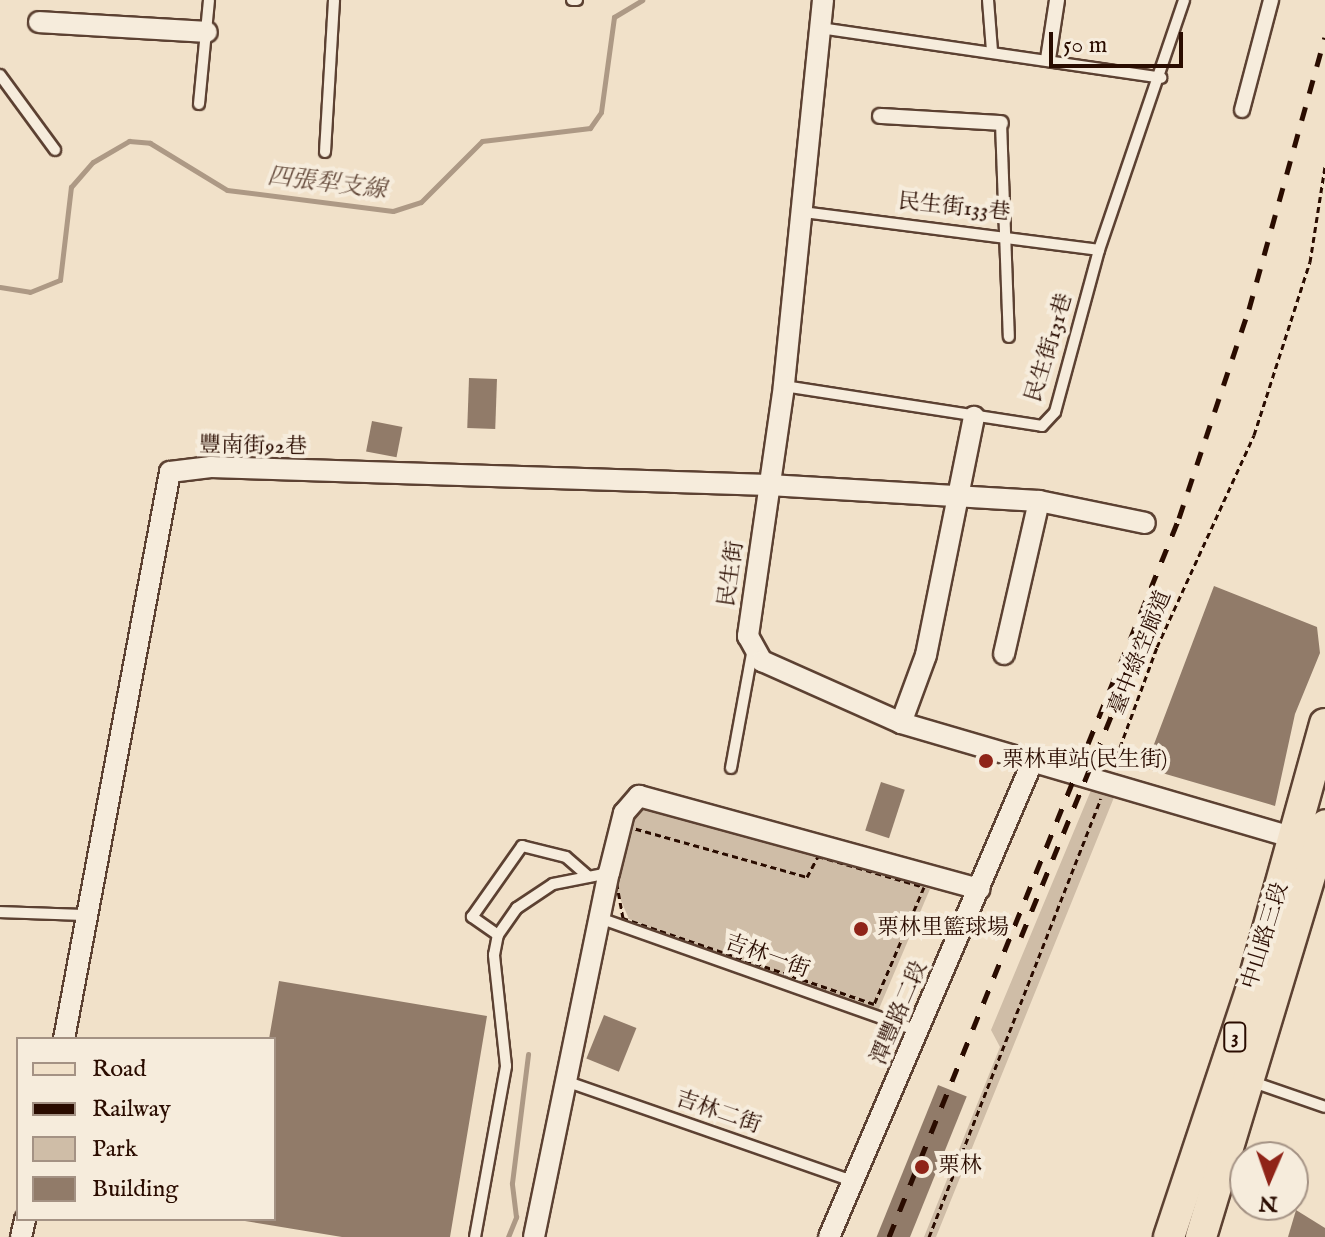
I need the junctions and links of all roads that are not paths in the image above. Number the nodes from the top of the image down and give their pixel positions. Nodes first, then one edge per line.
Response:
1 (209, 0) edge
2 (334, 0) edge
3 (823, 0) edge
4 (988, 0) edge
5 (1057, 0) edge
6 (1184, 0) edge
7 (1271, 0) edge
8 (39, 22) dead end
9 (820, 28) junction
10 (207, 32) junction
11 (992, 51) junction
12 (1048, 59) junction
13 (0, 75) edge
14 (1161, 78) junction
15 (199, 104) dead end
16 (1242, 110) dead end
17 (880, 116) dead end
18 (1001, 123) joint
19 (55, 150) dead end
20 (325, 152) dead end
21 (803, 212) junction
22 (1009, 234) junction
23 (1099, 250) junction
24 (1009, 337) dead end
25 (784, 386) junction
26 (974, 417) junction
27 (769, 485) junction
28 (958, 499) junction
29 (1039, 501) junction
30 (1145, 523) dead end
31 (754, 646) junction
32 (1004, 654) dead end
33 (901, 723) junction
34 (1325, 724) edge
35 (1032, 763) junction
36 (731, 768) dead end
37 (1316, 842) edge
38 (599, 875) junction
39 (980, 889) junction
40 (0, 912) edge
41 (86, 915) junction
42 (602, 919) junction
43 (498, 935) junction
44 (918, 1031) junction
45 (64, 1037) edge
46 (1253, 1082) junction
47 (571, 1083) junction
48 (1325, 1107) edge
49 (853, 1181) junction
50 (475, 1237) edge
51 (534, 1237) edge
52 (829, 1237) edge
53 (1169, 1237) edge
54 (1201, 1237) edge

1 - 10 lane
2 - 20 lane
3 - 9 street, 民生街
4 - 11 lane
5 - 12 street
6 - 14 lane, 民生街131巷
7 - 16 street
8 - 10 street
9 - 11 lane
9 - 21 street, 民生街
10 - 15 lane
11 - 12 lane
12 - 14 lane
13 - 19 lane
14 - 23 lane, 民生街131巷
17 - 18 street
18 - 22 lane
21 - 22 lane, 民生街133巷
21 - 25 street, 民生街
22 - 23 lane, 民生街133巷
22 - 24 lane
23 - 26 lane, 民生街131巷
25 - 26 lane, 民生街131巷
25 - 27 street, 民生街
26 - 28 street
27 - 28 street
27 - 31 street, 民生街
27 - 41 street, 豐南街92巷
28 - 29 street
28 - 33 street
29 - 30 street
29 - 32 street
31 - 33 street
31 - 36 lane
33 - 35 street
34 - 37 main road, 中山路三段 / 3
35 - 37 street
35 - 39 street, 潭豐路二段
37 - 46 main road, 中山路三段 / 3
37 - 53 main road, 中山路三段 / 3
38 - 39 street
38 - 42 street
38 - 43 lane
38 - 43 lane
39 - 44 street, 潭豐路二段
40 - 41 lane
41 - 45 street, 豐南街92巷
42 - 44 lane, 吉林一街
42 - 47 street
43 - 50 lane
44 - 49 street, 潭豐路二段
46 - 48 lane
46 - 54 main road, 中山路三段 / 3
47 - 49 lane, 吉林二街
47 - 51 street
49 - 52 street, 潭豐路二段

